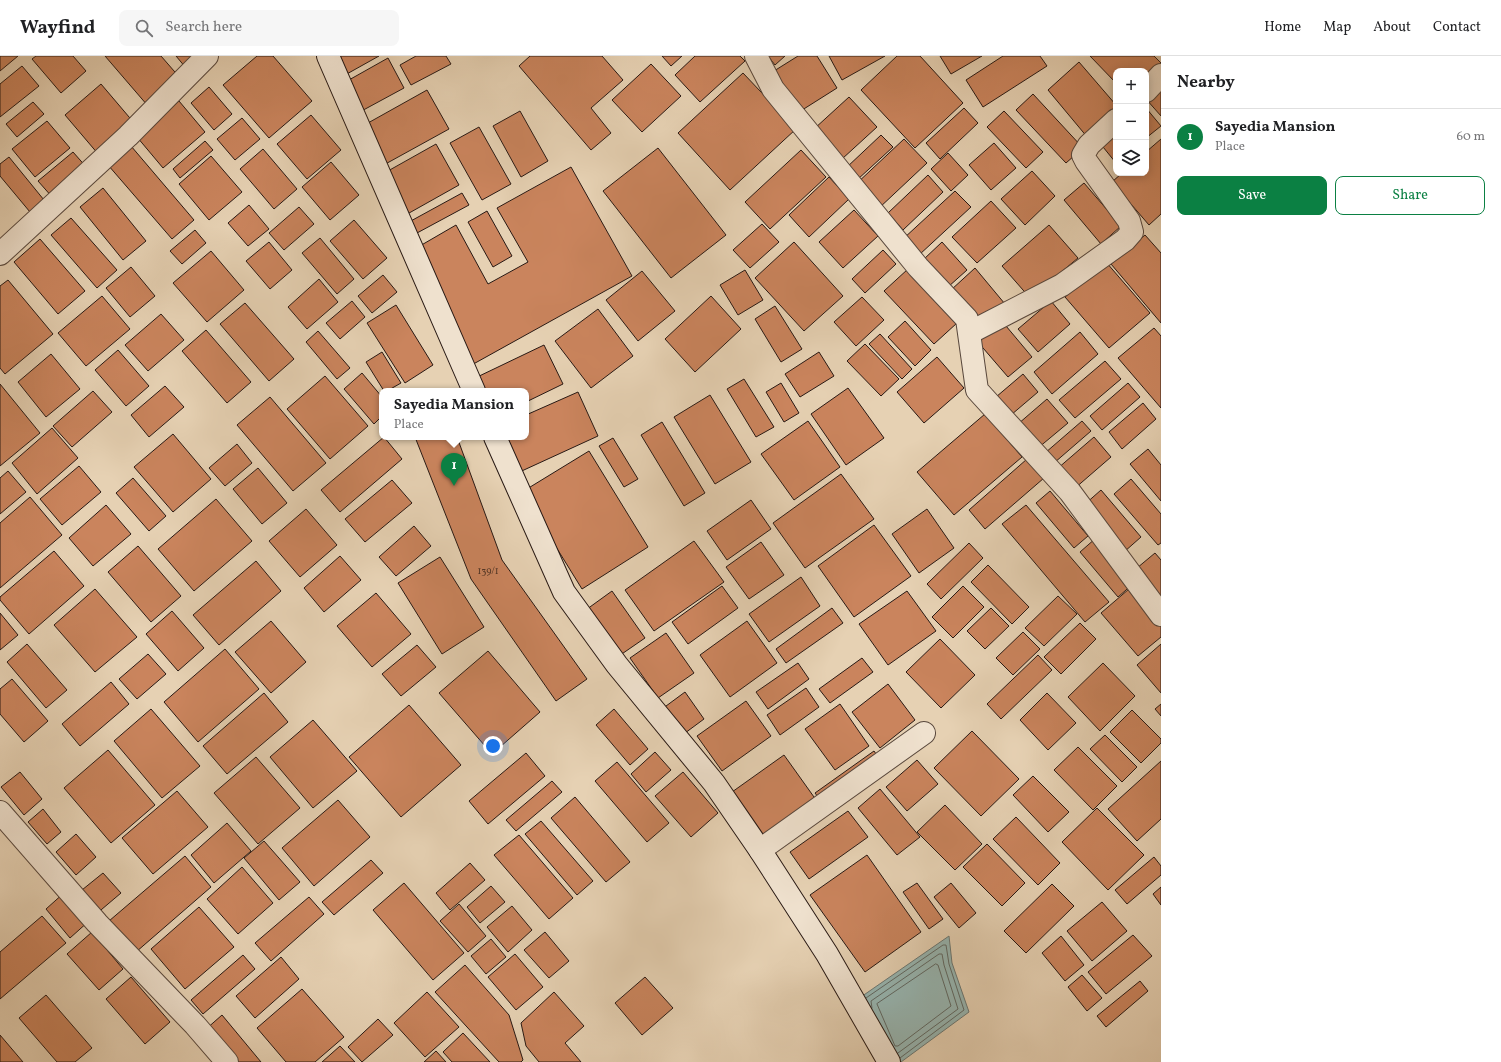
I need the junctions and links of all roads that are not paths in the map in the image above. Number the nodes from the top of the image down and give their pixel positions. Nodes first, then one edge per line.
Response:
1 (207, 56) edge
2 (328, 56) edge
3 (756, 56) edge
4 (1161, 75) edge
5 (1149, 88) edge
6 (1113, 123) edge
7 (0, 254) edge
8 (969, 333) junction
9 (473, 388) edge
10 (496, 440) edge
11 (1161, 615) edge
12 (924, 733) dead end
13 (0, 812) edge
14 (760, 850) junction
15 (227, 1062) edge
16 (890, 1062) edge

1 - 7 street
2 - 9 street
3 - 8 street
4 - 5 street
6 - 8 street
8 - 11 street
10 - 14 street
12 - 14 street
13 - 15 street
14 - 16 street

